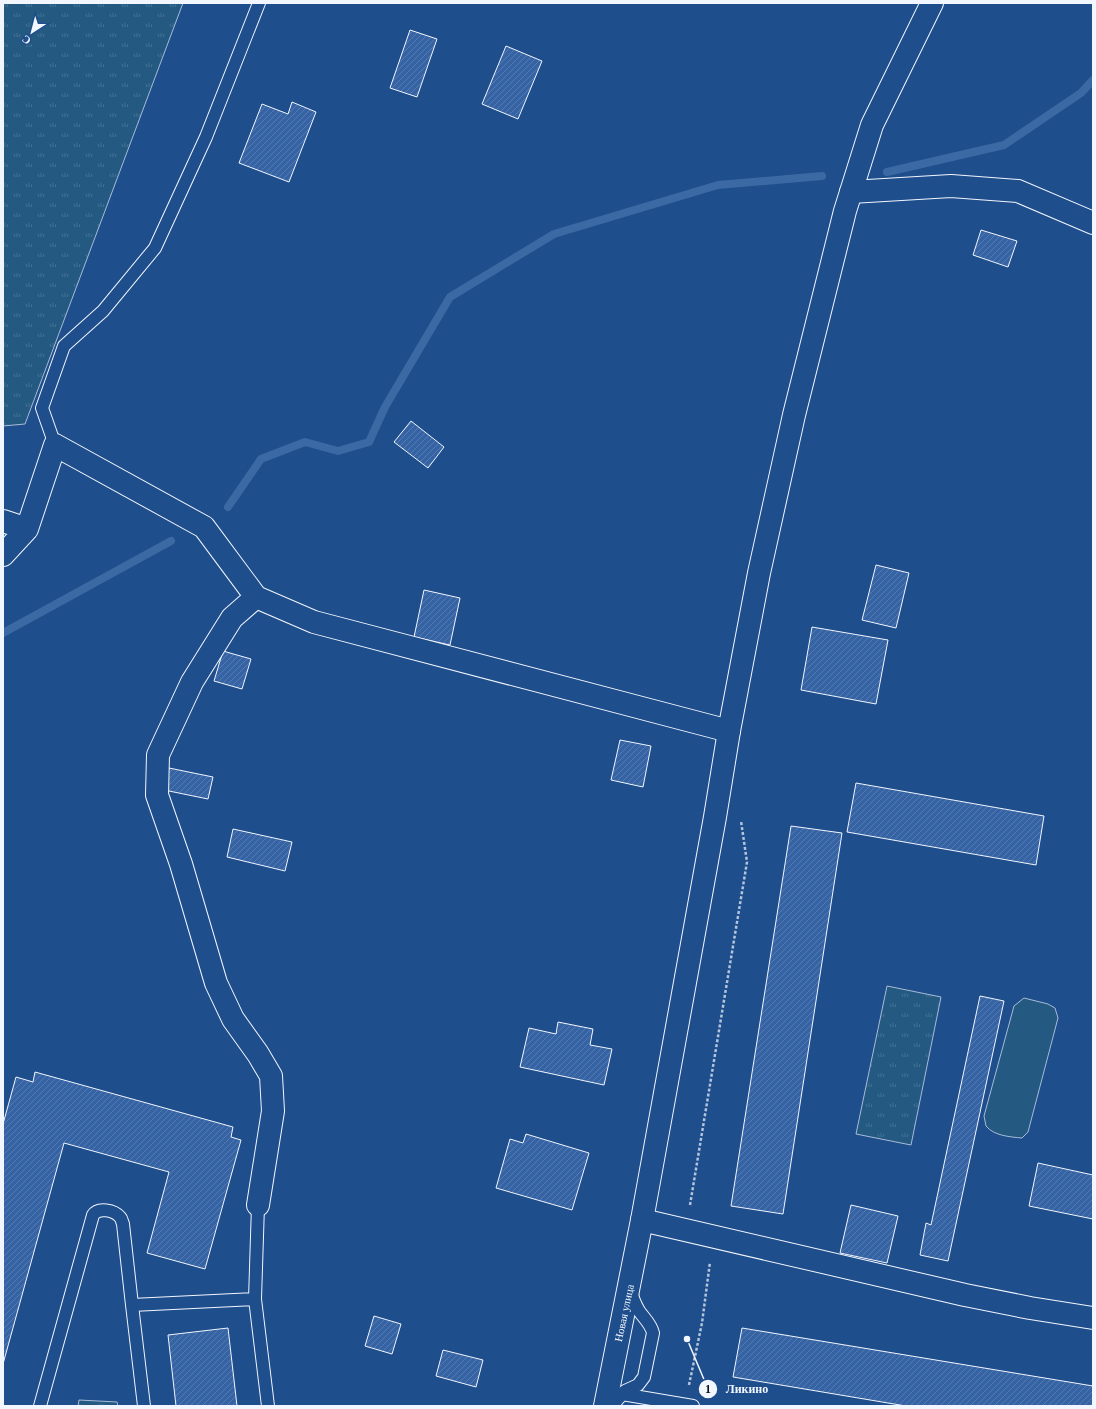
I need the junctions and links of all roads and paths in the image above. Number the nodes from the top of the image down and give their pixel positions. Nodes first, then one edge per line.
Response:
1 (259, 3) edge
2 (932, 3) edge
3 (851, 192) junction
4 (1093, 223) edge
5 (55, 445) junction
6 (3, 520) edge
7 (27, 529) junction
8 (3, 555) edge
9 (256, 597) junction
10 (729, 731) junction
11 (740, 816) dead end
12 (258, 1205) joint
13 (688, 1212) dead end
14 (642, 1220) junction
15 (708, 1256) dead end
16 (630, 1286) junction
17 (255, 1299) junction
18 (132, 1305) junction
19 (1093, 1318) edge
20 (622, 1394) junction
21 (689, 1405) edge
22 (40, 1406) edge
23 (144, 1406) edge
24 (268, 1406) edge
25 (605, 1406) edge
26 (612, 1406) edge

1 - 5 lane
2 - 3 street, Новая улица
3 - 4 street
3 - 10 street, Новая улица
5 - 7 street
5 - 9 street
6 - 7 street
7 - 8 street
9 - 10 street
9 - 12 street
10 - 14 street, Новая улица
11 - 13 path
12 - 17 lane
14 - 16 street, Новая улица
14 - 19 street
15 - 21 path
16 - 20 lane
16 - 25 street, Новая улица
17 - 18 lane
17 - 24 lane
18 - 22 lane
18 - 23 lane
20 - 21 lane
20 - 26 lane

